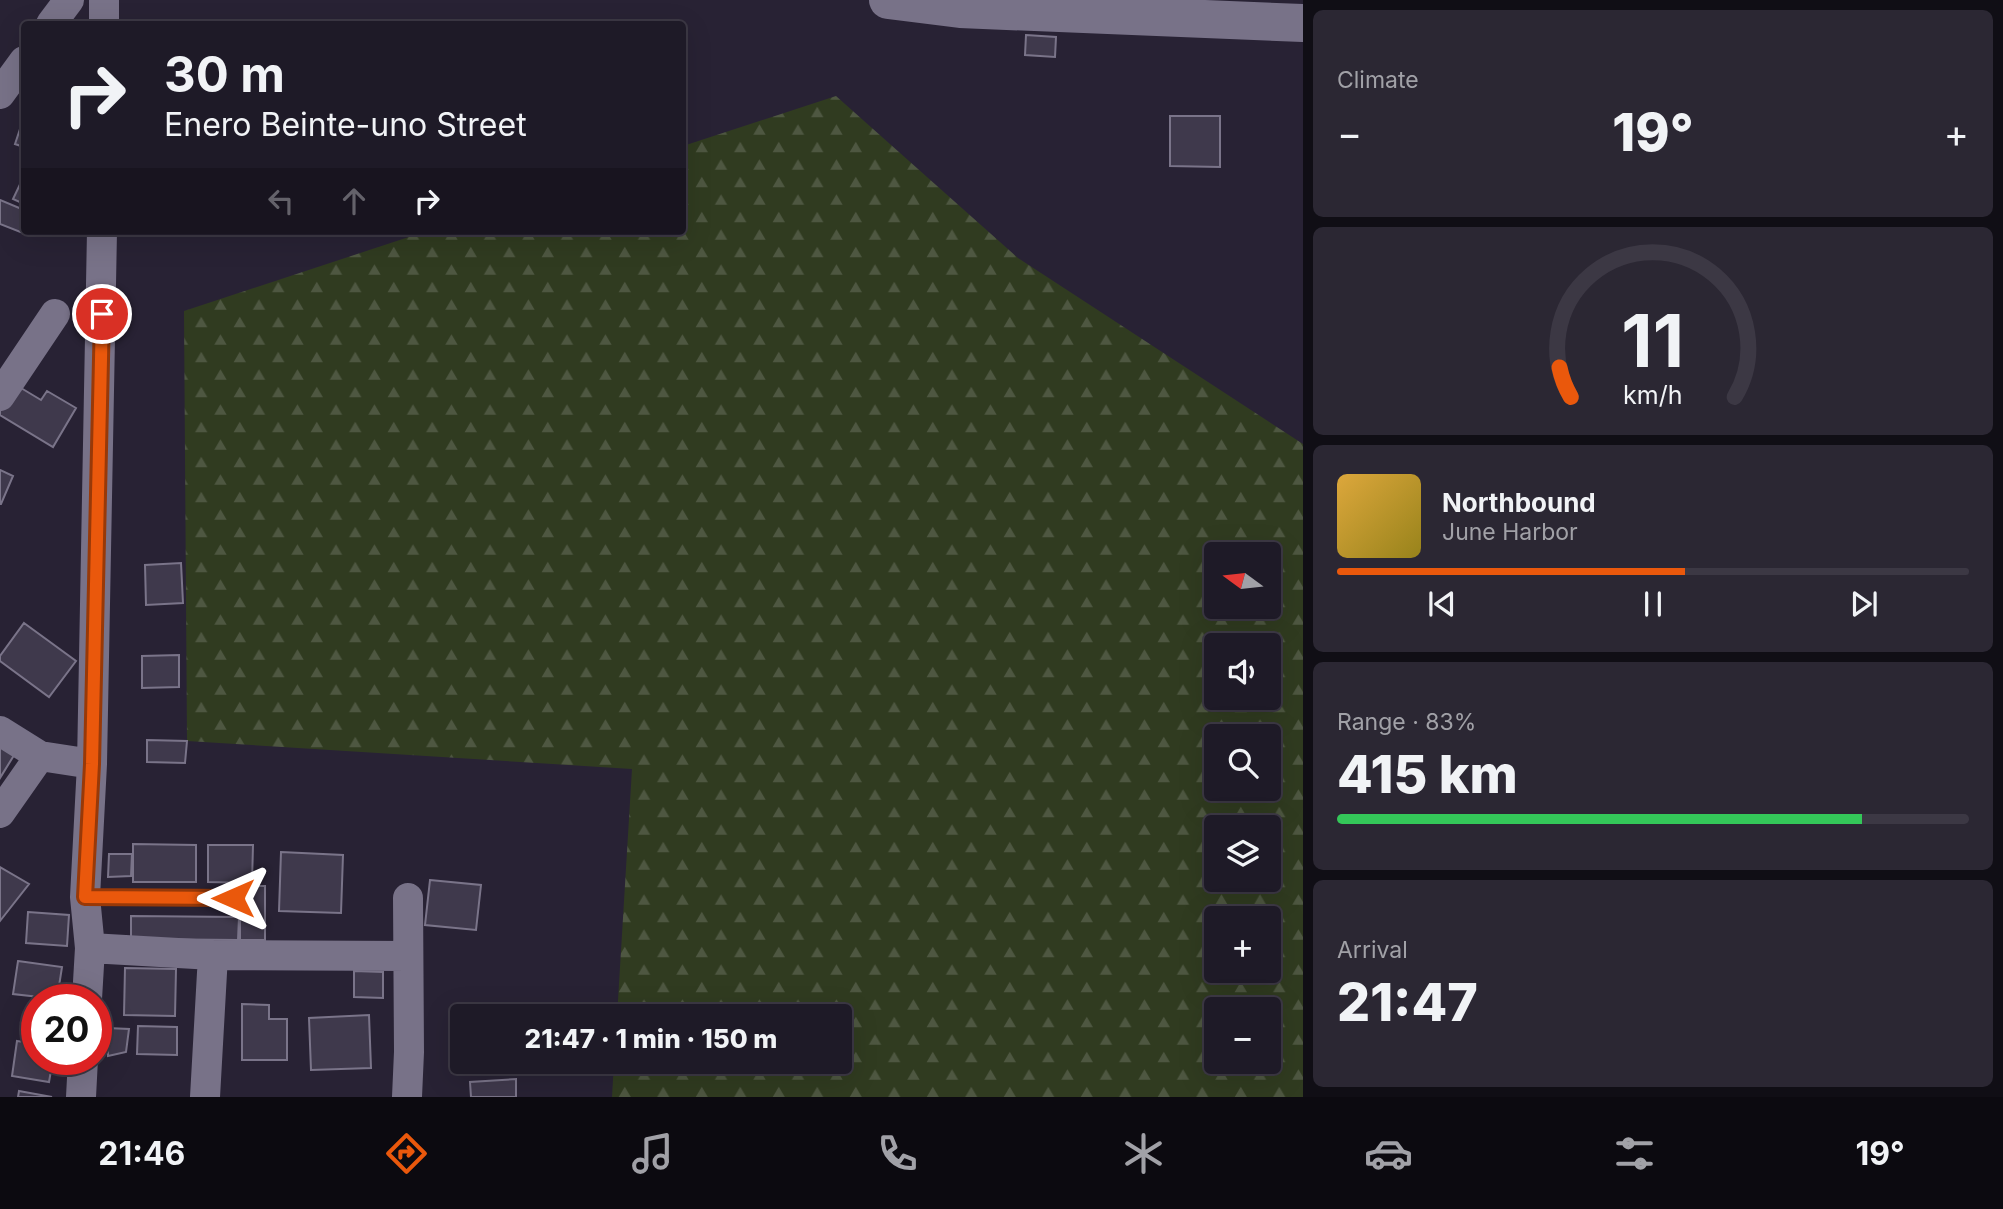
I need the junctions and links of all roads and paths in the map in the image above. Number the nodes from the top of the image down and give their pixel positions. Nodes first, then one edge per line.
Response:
1 (69, 0) edge
2 (104, 0) edge
3 (888, 0) edge
4 (53, 21) edge
5 (104, 21) edge
6 (1303, 23) edge
7 (21, 65) edge
8 (0, 94) edge
9 (102, 235) edge
10 (55, 314) dead end
11 (0, 397) edge
12 (0, 732) edge
13 (40, 756) junction
14 (92, 764) junction
15 (0, 813) edge
16 (85, 897) junction
17 (233, 898) dead end
18 (408, 898) dead end
19 (90, 948) junction
20 (213, 955) junction
21 (408, 956) junction
22 (88, 984) edge
23 (82, 1075) edge
24 (81, 1097) edge
25 (205, 1097) edge
26 (407, 1097) edge

1 - 4 street
2 - 5 street
3 - 6 main road
7 - 8 street
9 - 14 street
10 - 11 street
12 - 13 street
13 - 14 street
13 - 15 street
14 - 16 street
16 - 17 lane
16 - 19 street
18 - 21 street
19 - 20 street
19 - 22 street
20 - 21 street
20 - 25 street
21 - 26 street
23 - 24 street

